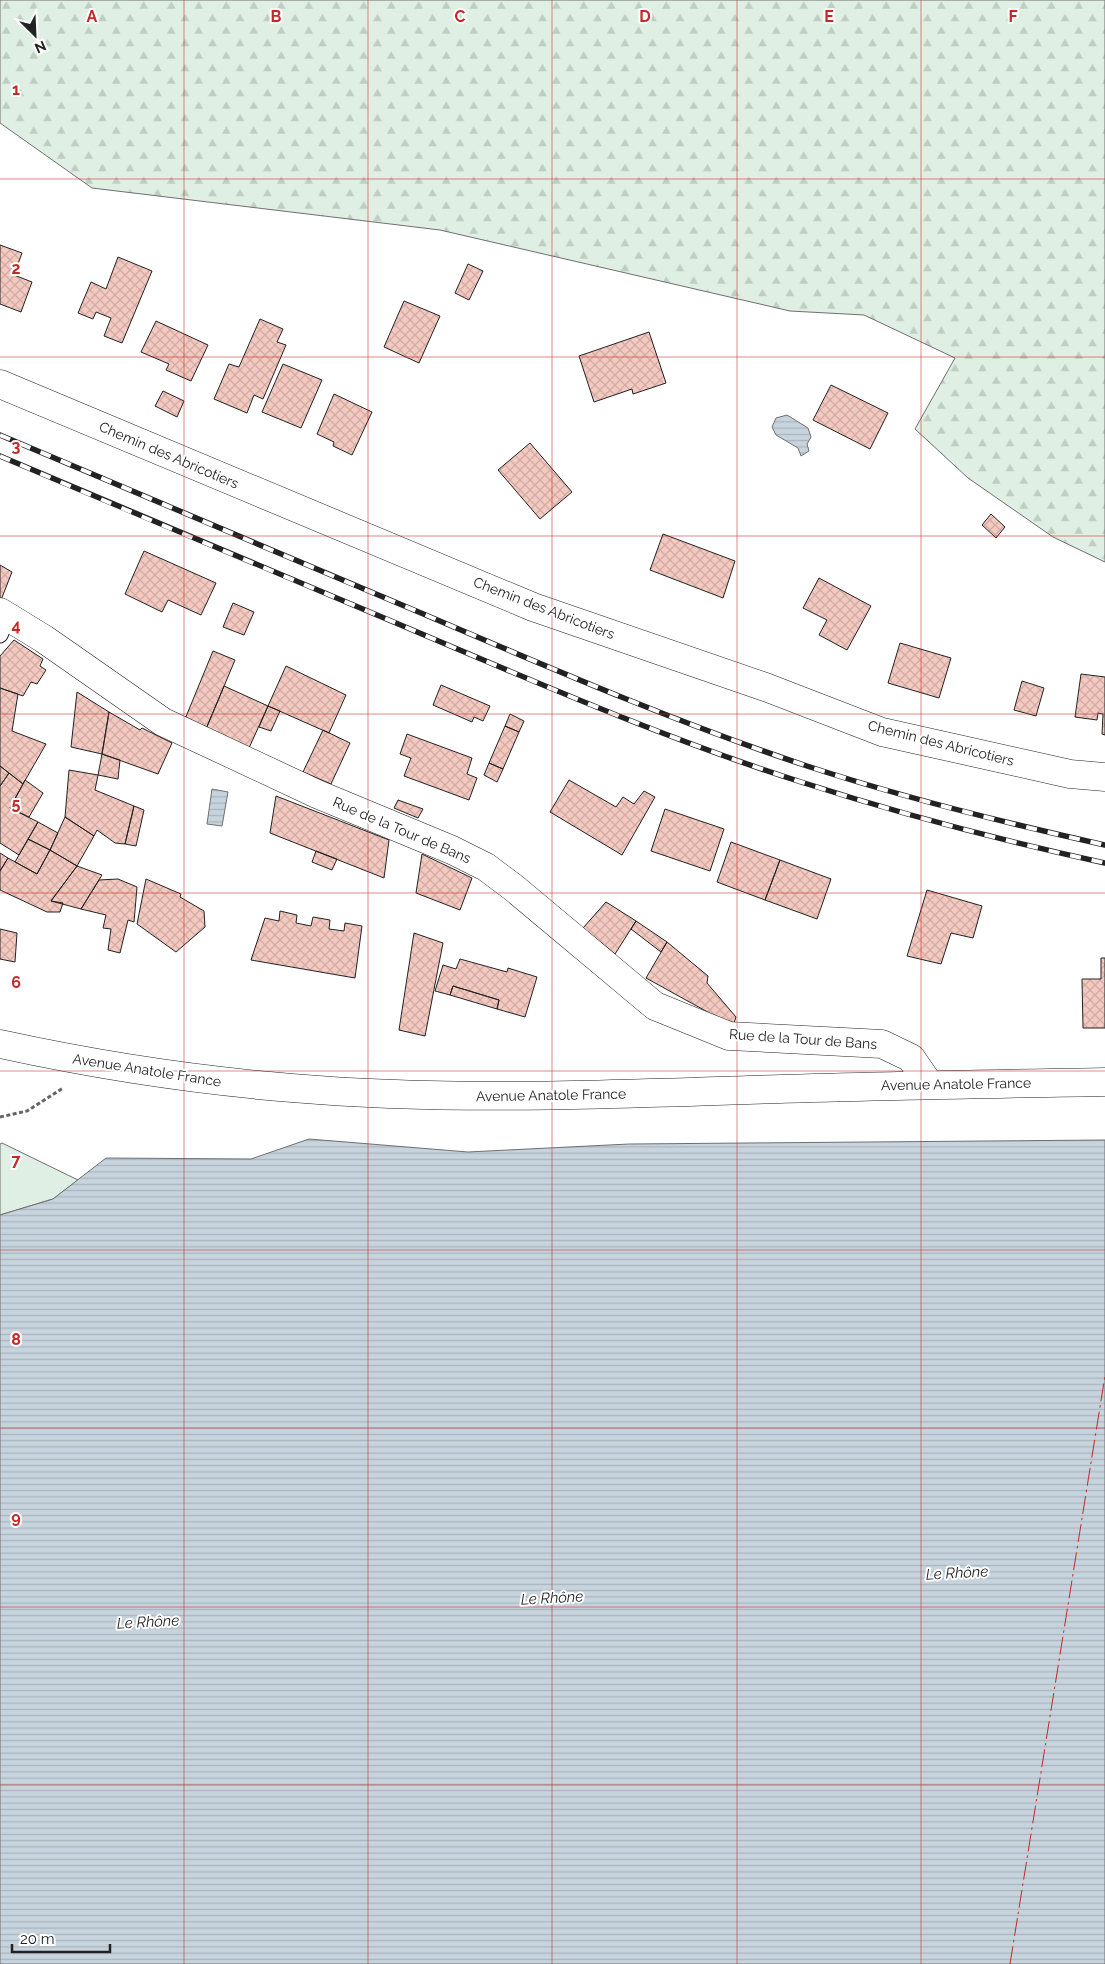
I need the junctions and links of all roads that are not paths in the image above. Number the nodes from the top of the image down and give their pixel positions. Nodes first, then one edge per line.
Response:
1 (0, 384) edge
2 (3, 621) edge
3 (1105, 777) edge
4 (0, 1044) edge
5 (1105, 1082) edge
6 (929, 1084) junction

1 - 3 street, Chemin des Abricotiers
2 - 6 street, Rue de la Tour de Bans
4 - 6 street, Avenue Anatole France
5 - 6 street, Avenue Anatole France

